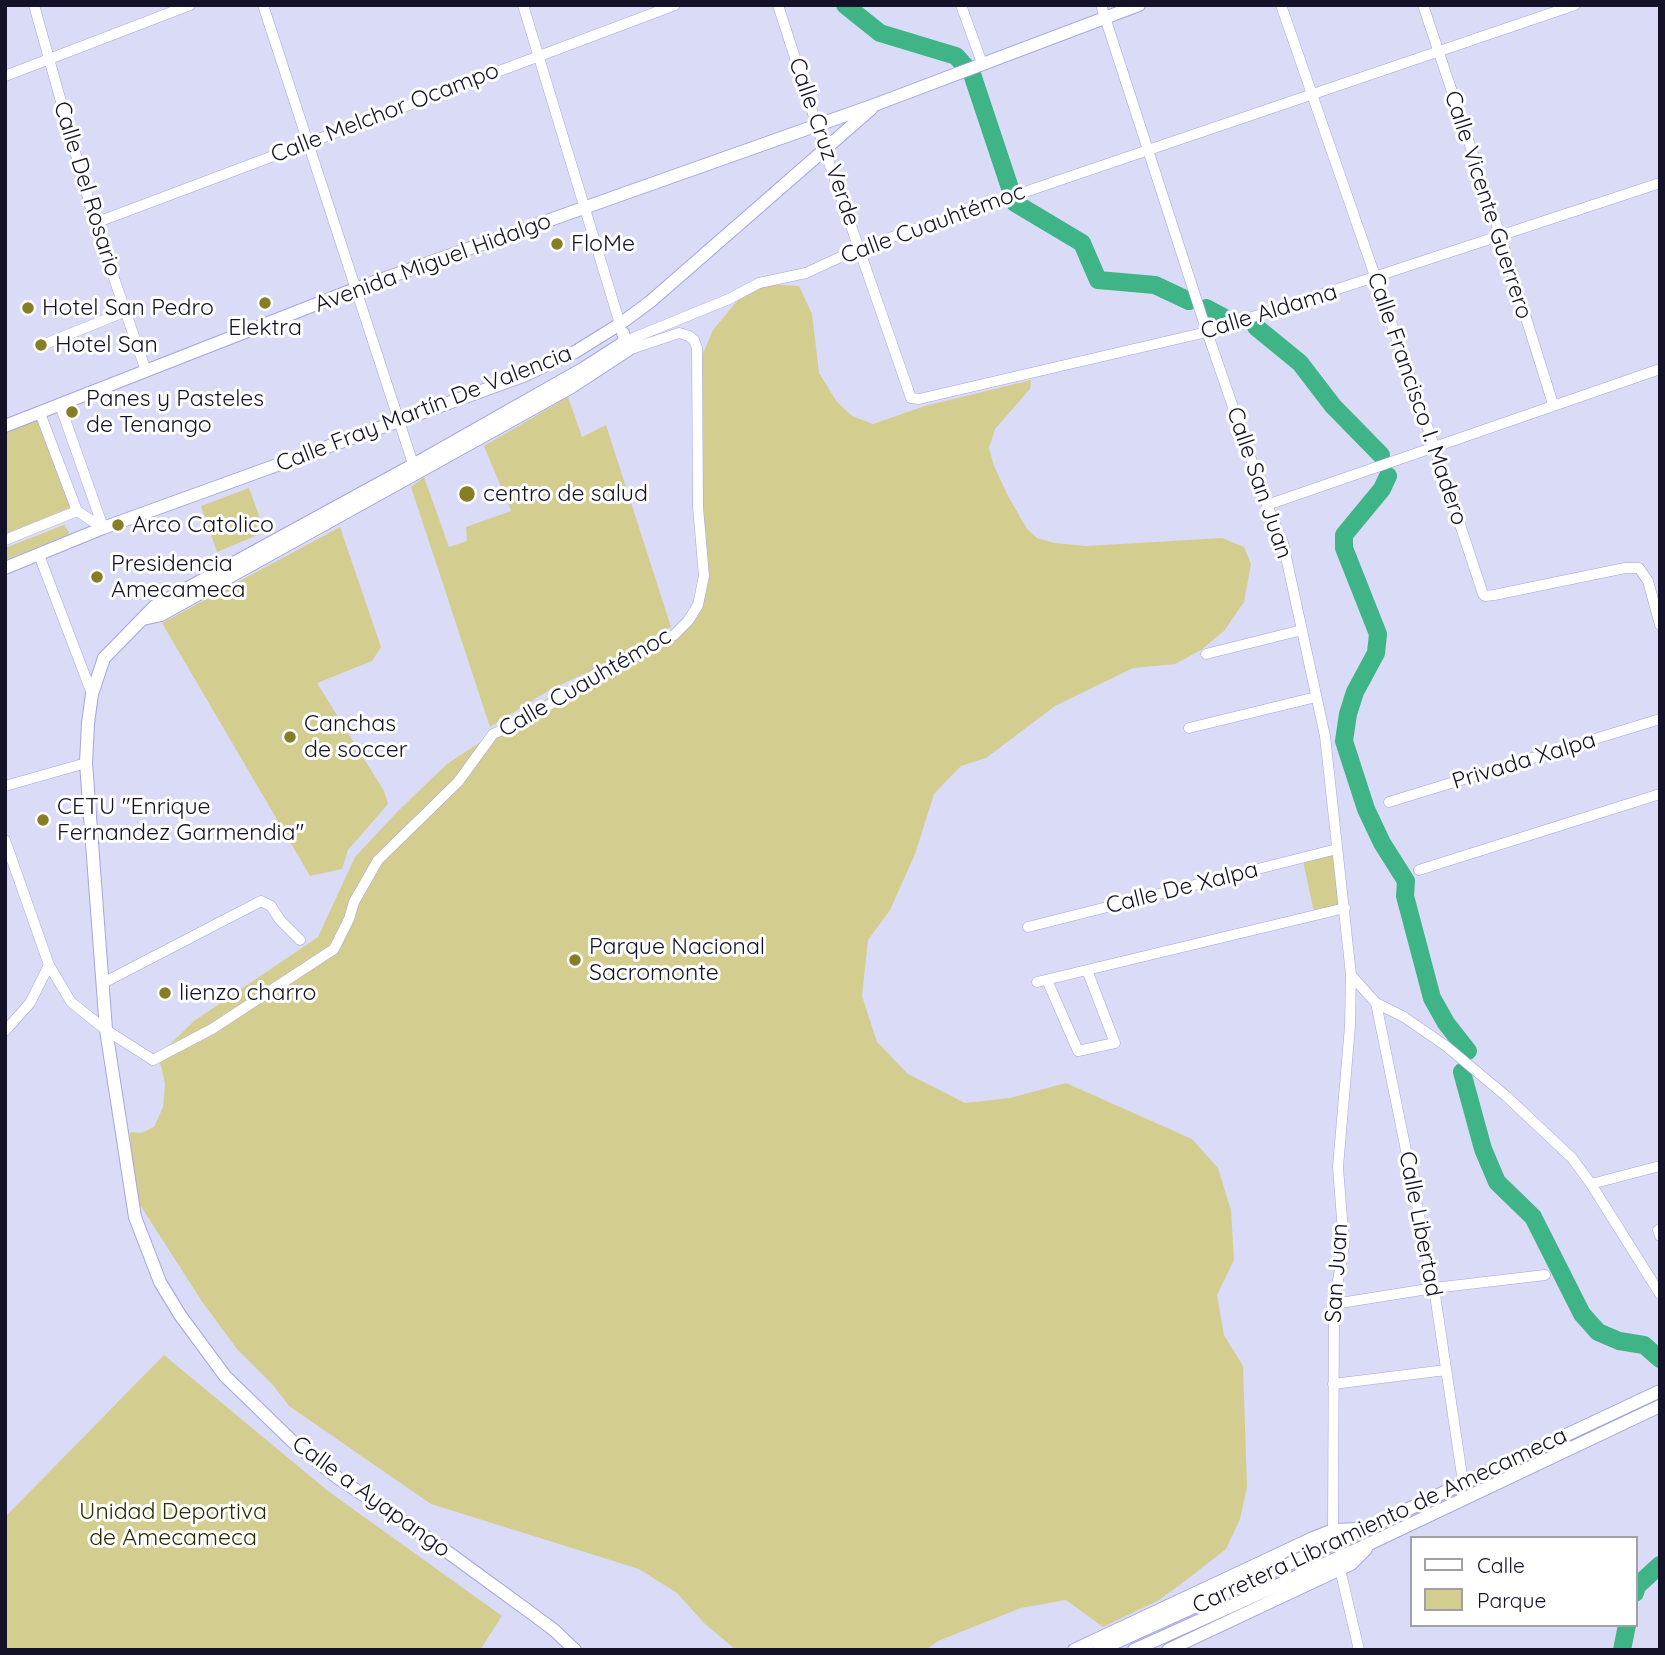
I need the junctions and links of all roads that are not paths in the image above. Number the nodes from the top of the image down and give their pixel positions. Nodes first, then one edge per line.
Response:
1 (34, 5) edge
2 (190, 5) edge
3 (262, 5) edge
4 (523, 5) edge
5 (675, 5) edge
6 (778, 5) edge
7 (961, 5) edge
8 (1139, 5) edge
9 (1281, 5) edge
10 (1423, 5) edge
11 (1575, 5) edge
12 (1103, 11) edge
13 (1437, 52) junction
14 (538, 55) junction
15 (48, 59) junction
16 (977, 64) junction
17 (5, 76) edge
18 (1312, 95) junction
19 (877, 104) junction
20 (817, 125) junction
21 (308, 142) junction
22 (1149, 149) junction
23 (825, 151) junction
24 (1660, 183) edge
25 (585, 209) junction
26 (95, 223) junction
27 (1500, 235) junction
28 (860, 248) junction
29 (1376, 278) junction
30 (355, 289) junction
31 (124, 312) junction
32 (620, 324) junction
33 (1207, 332) junction
34 (40, 346) dead end
35 (627, 346) junction
36 (1660, 369) edge
37 (146, 371) junction
38 (911, 398) joint
39 (1553, 404) junction
40 (60, 405) junction
41 (40, 413) junction
42 (398, 422) junction
43 (5, 426) edge
44 (1434, 446) junction
45 (415, 470) junction
46 (1267, 505) junction
47 (77, 511) junction
48 (103, 528) junction
49 (5, 540) edge
50 (39, 555) junction
51 (5, 568) edge
52 (1659, 619) edge
53 (1302, 630) junction
54 (1206, 654) dead end
55 (92, 694) junction
56 (1316, 697) junction
57 (1660, 719) edge
58 (1189, 728) dead end
59 (86, 763) junction
60 (5, 786) edge
61 (1660, 794) edge
62 (1389, 802) dead end
63 (5, 840) edge
64 (1337, 849) junction
65 (1419, 870) dead end
66 (1345, 908) junction
67 (1028, 927) dead end
68 (300, 940) dead end
69 (49, 965) junction
70 (1087, 970) junction
71 (1351, 975) junction
72 (103, 983) junction
73 (1376, 1003) junction
74 (106, 1030) junction
75 (5, 1031) edge
76 (1660, 1166) edge
77 (1591, 1184) junction
78 (1545, 1275) dead end
79 (1434, 1288) junction
80 (1660, 1294) edge
81 (1334, 1304) junction
82 (1446, 1370) junction
83 (1333, 1384) junction
84 (1660, 1391) edge
85 (1660, 1406) edge
86 (1463, 1482) junction
87 (1366, 1529) junction
88 (1333, 1530) junction
89 (1371, 1543) junction
90 (1340, 1569) junction
91 (554, 1630) junction
92 (562, 1650) edge
93 (575, 1650) edge
94 (1074, 1650) edge
95 (1099, 1650) edge
96 (1134, 1650) edge
97 (1168, 1650) edge
98 (1359, 1650) edge

1 - 15 street, Calle Del Rosario
2 - 15 street
3 - 21 street
4 - 14 street
5 - 14 street, Calle Melchor Ocampo
6 - 20 street, Calle Cruz Verde
7 - 16 street
8 - 12 main road, Avenida Miguel Hidalgo
9 - 18 street, Calle Francisco I. Madero
10 - 13 street, Calle Vicente Guerrero
11 - 13 street, Calle Cuauhtémoc
12 - 16 main road, Avenida Miguel Hidalgo
12 - 22 street, Calle San Juan
13 - 18 street, Calle Cuauhtémoc
13 - 27 street, Calle Vicente Guerrero
14 - 21 street, Calle Melchor Ocampo
14 - 25 street
15 - 17 street
15 - 26 street, Calle Del Rosario
16 - 19 main road, Avenida Miguel Hidalgo
18 - 22 street, Calle Cuauhtémoc
18 - 29 street, Calle Francisco I. Madero
19 - 20 main road, Avenida Miguel Hidalgo
19 - 23 main road, Calle Fray Martín De Valencia
20 - 23 street, Calle Cruz Verde
20 - 25 main road, Avenida Miguel Hidalgo
21 - 26 street, Calle Melchor Ocampo
21 - 30 street
22 - 28 street, Calle Cuauhtémoc
22 - 33 street, Calle San Juan
23 - 28 street, Calle Cruz Verde
23 - 32 main road, Calle Fray Martín De Valencia
24 - 27 street, Calle Aldama
25 - 30 main road, Avenida Miguel Hidalgo
25 - 32 street
26 - 31 street, Calle Del Rosario
27 - 29 street, Calle Aldama
27 - 39 street, Calle Vicente Guerrero
28 - 35 street, Calle Cuauhtémoc
28 - 38 street, Calle Cruz Verde
29 - 33 street, Calle Aldama
29 - 44 street, Calle Francisco I. Madero
30 - 37 main road, Avenida Miguel Hidalgo
30 - 42 street
31 - 34 street
31 - 37 street, Calle Del Rosario
32 - 35 main road
32 - 42 main road, Calle Fray Martín De Valencia
33 - 38 street, Calle Aldama
33 - 46 street, Calle San Juan
35 - 45 main road, Calle Cuauhtémoc
35 - 74 street, Calle Cuauhtémoc
36 - 39 street
37 - 40 main road, Avenida Miguel Hidalgo
39 - 44 street
40 - 41 main road, Avenida Miguel Hidalgo
40 - 48 street
41 - 43 main road, Avenida Miguel Hidalgo
41 - 47 street
42 - 45 street
42 - 48 main road, Calle Fray Martín De Valencia
44 - 46 street
44 - 52 street, Calle Francisco I. Madero
45 - 55 main road, Calle Cuauhtémoc
46 - 53 street, Calle San Juan
47 - 48 street
47 - 49 street
48 - 50 main road, Calle Fray Martín De Valencia
50 - 51 main road, Calle Fray Martín De Valencia
50 - 55 street
53 - 54 street
53 - 56 street, Calle San Juan
55 - 59 main road, Calle Cuauhtémoc
56 - 58 street
56 - 64 street, Calle San Juan
57 - 62 street, Privada Xalpa
59 - 60 street
59 - 72 main road, Calle Cuauhtémoc
61 - 65 street
63 - 69 street
64 - 66 street, Calle San Juan
64 - 67 street, Calle De Xalpa
66 - 70 street
66 - 71 street, Calle San Juan
68 - 72 street
69 - 74 street
69 - 75 street
70 - 70 street
71 - 73 street
71 - 81 street, San Juan
72 - 74 main road, Calle Cuauhtémoc
73 - 77 street
73 - 79 street, Calle Libertad
74 - 91 main road, Calle a Ayapango
76 - 77 street
77 - 80 street
78 - 79 street
79 - 81 street
79 - 82 street, Calle Libertad
81 - 83 street, San Juan
82 - 83 street
82 - 86 street, Calle Libertad
83 - 88 street, San Juan
84 - 86 main road, Carretera Libramiento de Amecameca
85 - 89 main road, Carretera Libramiento de Amecameca
86 - 87 main road, Carretera Libramiento de Amecameca
87 - 88 main road
87 - 95 main road, Carretera Libramiento de Amecameca
88 - 94 main road
89 - 90 main road
89 - 96 main road, Carretera Libramiento de Amecameca
90 - 97 main road
90 - 98 street
91 - 92 main road
91 - 93 main road, Calle a Ayapango

